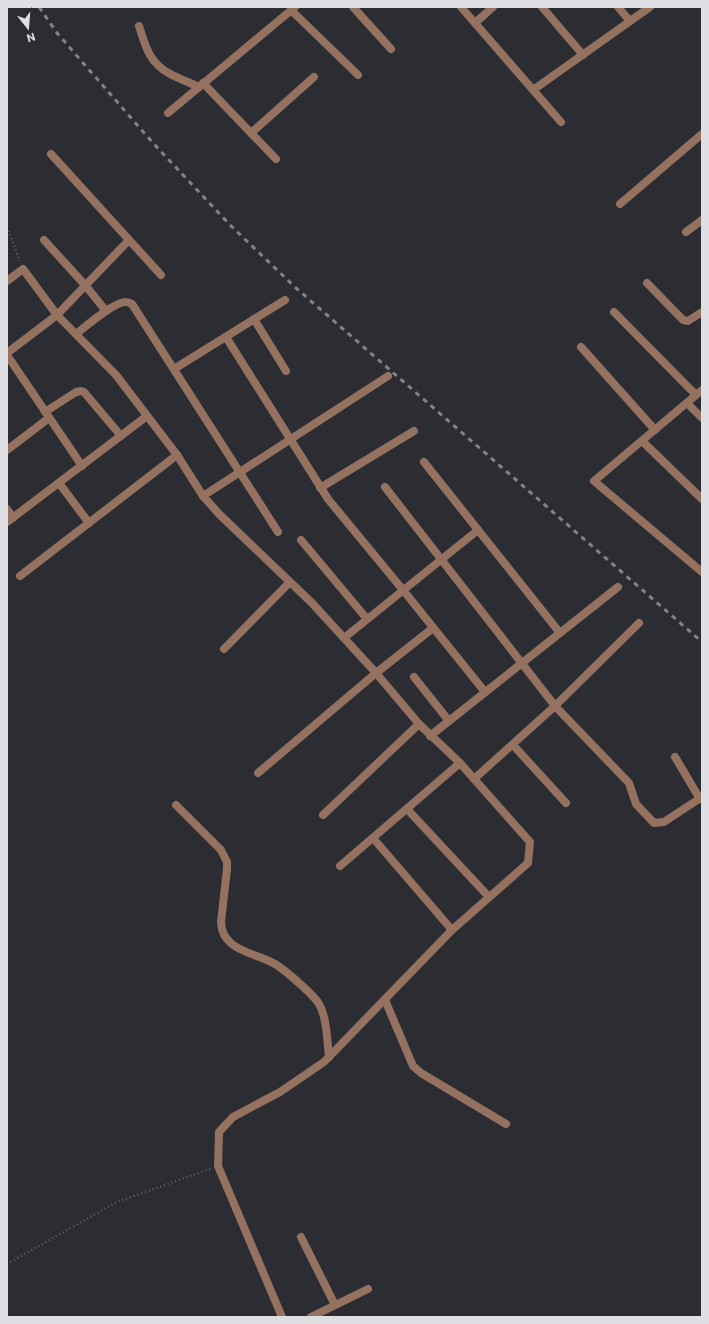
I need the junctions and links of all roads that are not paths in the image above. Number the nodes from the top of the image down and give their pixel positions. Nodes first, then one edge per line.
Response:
1 (353, 7) edge
2 (461, 7) edge
3 (493, 7) edge
4 (542, 7) edge
5 (618, 7) edge
6 (650, 7) edge
7 (293, 8) edge
8 (630, 21) junction
9 (474, 23) junction
10 (139, 26) dead end
11 (391, 49) dead end
12 (583, 55) junction
13 (358, 75) dead end
14 (314, 77) dead end
15 (201, 85) junction
16 (533, 90) junction
17 (168, 113) dead end
18 (561, 122) dead end
19 (251, 133) junction
20 (702, 134) edge
21 (51, 154) dead end
22 (276, 159) dead end
23 (620, 204) dead end
24 (702, 220) edge
25 (686, 232) dead end
26 (44, 240) dead end
27 (129, 240) junction
28 (161, 275) dead end
29 (7, 281) edge
30 (647, 283) dead end
31 (85, 285) junction
32 (285, 300) dead end
33 (106, 311) junction
34 (614, 312) dead end
35 (702, 312) edge
36 (57, 315) junction
37 (254, 320) junction
38 (76, 334) junction
39 (226, 337) junction
40 (581, 347) dead end
41 (7, 354) edge
42 (174, 369) junction
43 (286, 371) dead end
44 (388, 376) dead end
45 (699, 393) edge
46 (687, 403) junction
47 (47, 415) junction
48 (147, 416) junction
49 (702, 418) edge
50 (654, 430) junction
51 (414, 431) dead end
52 (121, 436) junction
53 (291, 439) junction
54 (642, 441) junction
55 (7, 450) edge
56 (177, 455) junction
57 (424, 462) dead end
58 (82, 466) junction
59 (240, 472) junction
60 (59, 483) junction
61 (385, 487) dead end
62 (320, 488) junction
63 (203, 496) junction
64 (702, 499) edge
65 (7, 510) edge
66 (10, 520) edge
67 (89, 523) junction
68 (478, 530) junction
69 (278, 532) dead end
70 (301, 540) dead end
71 (441, 560) junction
72 (702, 572) edge
73 (20, 576) dead end
74 (290, 582) junction
75 (618, 587) dead end
76 (404, 590) junction
77 (367, 619) junction
78 (639, 622) dead end
79 (433, 628) junction
80 (560, 633) junction
81 (344, 638) junction
82 (224, 649) dead end
83 (522, 663) junction
84 (376, 672) junction
85 (414, 677) dead end
86 (484, 692) junction
87 (555, 706) junction
88 (449, 721) junction
89 (419, 724) junction
90 (430, 736) junction
91 (513, 744) junction
92 (675, 757) dead end
93 (460, 763) junction
94 (258, 772) dead end
95 (474, 779) junction
96 (701, 798) edge
97 (566, 803) dead end
98 (176, 805) dead end
99 (407, 809) junction
100 (323, 815) dead end
101 (372, 838) junction
102 (340, 866) dead end
103 (489, 897) junction
104 (452, 930) junction
105 (384, 1000) junction
106 (329, 1057) junction
107 (506, 1124) dead end
108 (301, 1237) dead end
109 (368, 1289) dead end
110 (335, 1305) junction
111 (316, 1316) edge
112 (282, 1317) edge

1 - 11 street
2 - 9 street
3 - 9 street
4 - 12 street
5 - 8 street
6 - 8 street
7 - 13 street
7 - 15 street
8 - 12 street
9 - 16 street
10 - 15 street
12 - 16 street
14 - 19 street
15 - 17 street
15 - 19 street
16 - 18 street
19 - 22 street
20 - 23 street
21 - 27 street
24 - 25 street
26 - 31 street
27 - 28 street
27 - 31 street
29 - 36 street
30 - 35 street
31 - 33 street
31 - 36 street
32 - 37 street
33 - 38 street
33 - 42 street
34 - 45 street
36 - 38 street
36 - 41 street
37 - 39 street
37 - 43 street
38 - 48 street
39 - 42 street
39 - 53 street
40 - 50 street
41 - 47 street
42 - 59 street
44 - 53 street
45 - 46 street
46 - 49 street
46 - 50 street
47 - 52 street
47 - 55 street
47 - 58 street
48 - 52 street
48 - 56 street
50 - 54 street
51 - 62 street
52 - 58 street
53 - 59 street
53 - 62 street
54 - 64 street
54 - 72 street
56 - 63 street
56 - 67 street
57 - 68 street
58 - 60 street
59 - 63 street
59 - 69 street
60 - 66 street
60 - 67 street
61 - 71 street
62 - 76 street
63 - 74 street
65 - 66 street
67 - 73 street
68 - 71 street
68 - 80 street
70 - 77 street
71 - 76 street
71 - 83 street
74 - 81 street
74 - 82 street
75 - 80 street
76 - 77 street
76 - 79 street
77 - 81 street
78 - 87 street
79 - 84 street
79 - 86 street
80 - 83 street
81 - 84 street
83 - 86 street
83 - 87 street
84 - 89 street
84 - 94 street
85 - 88 street
86 - 88 street
87 - 91 street
87 - 96 street
88 - 90 street
89 - 90 street
89 - 100 street
90 - 93 street
91 - 95 street
91 - 97 street
92 - 96 street
93 - 95 street
93 - 99 street
95 - 103 street
98 - 106 street
99 - 101 street
99 - 103 street
101 - 102 street
101 - 104 street
103 - 104 street
104 - 105 street
105 - 106 street
105 - 107 street
106 - 112 street
108 - 110 street
109 - 110 street
110 - 111 street

